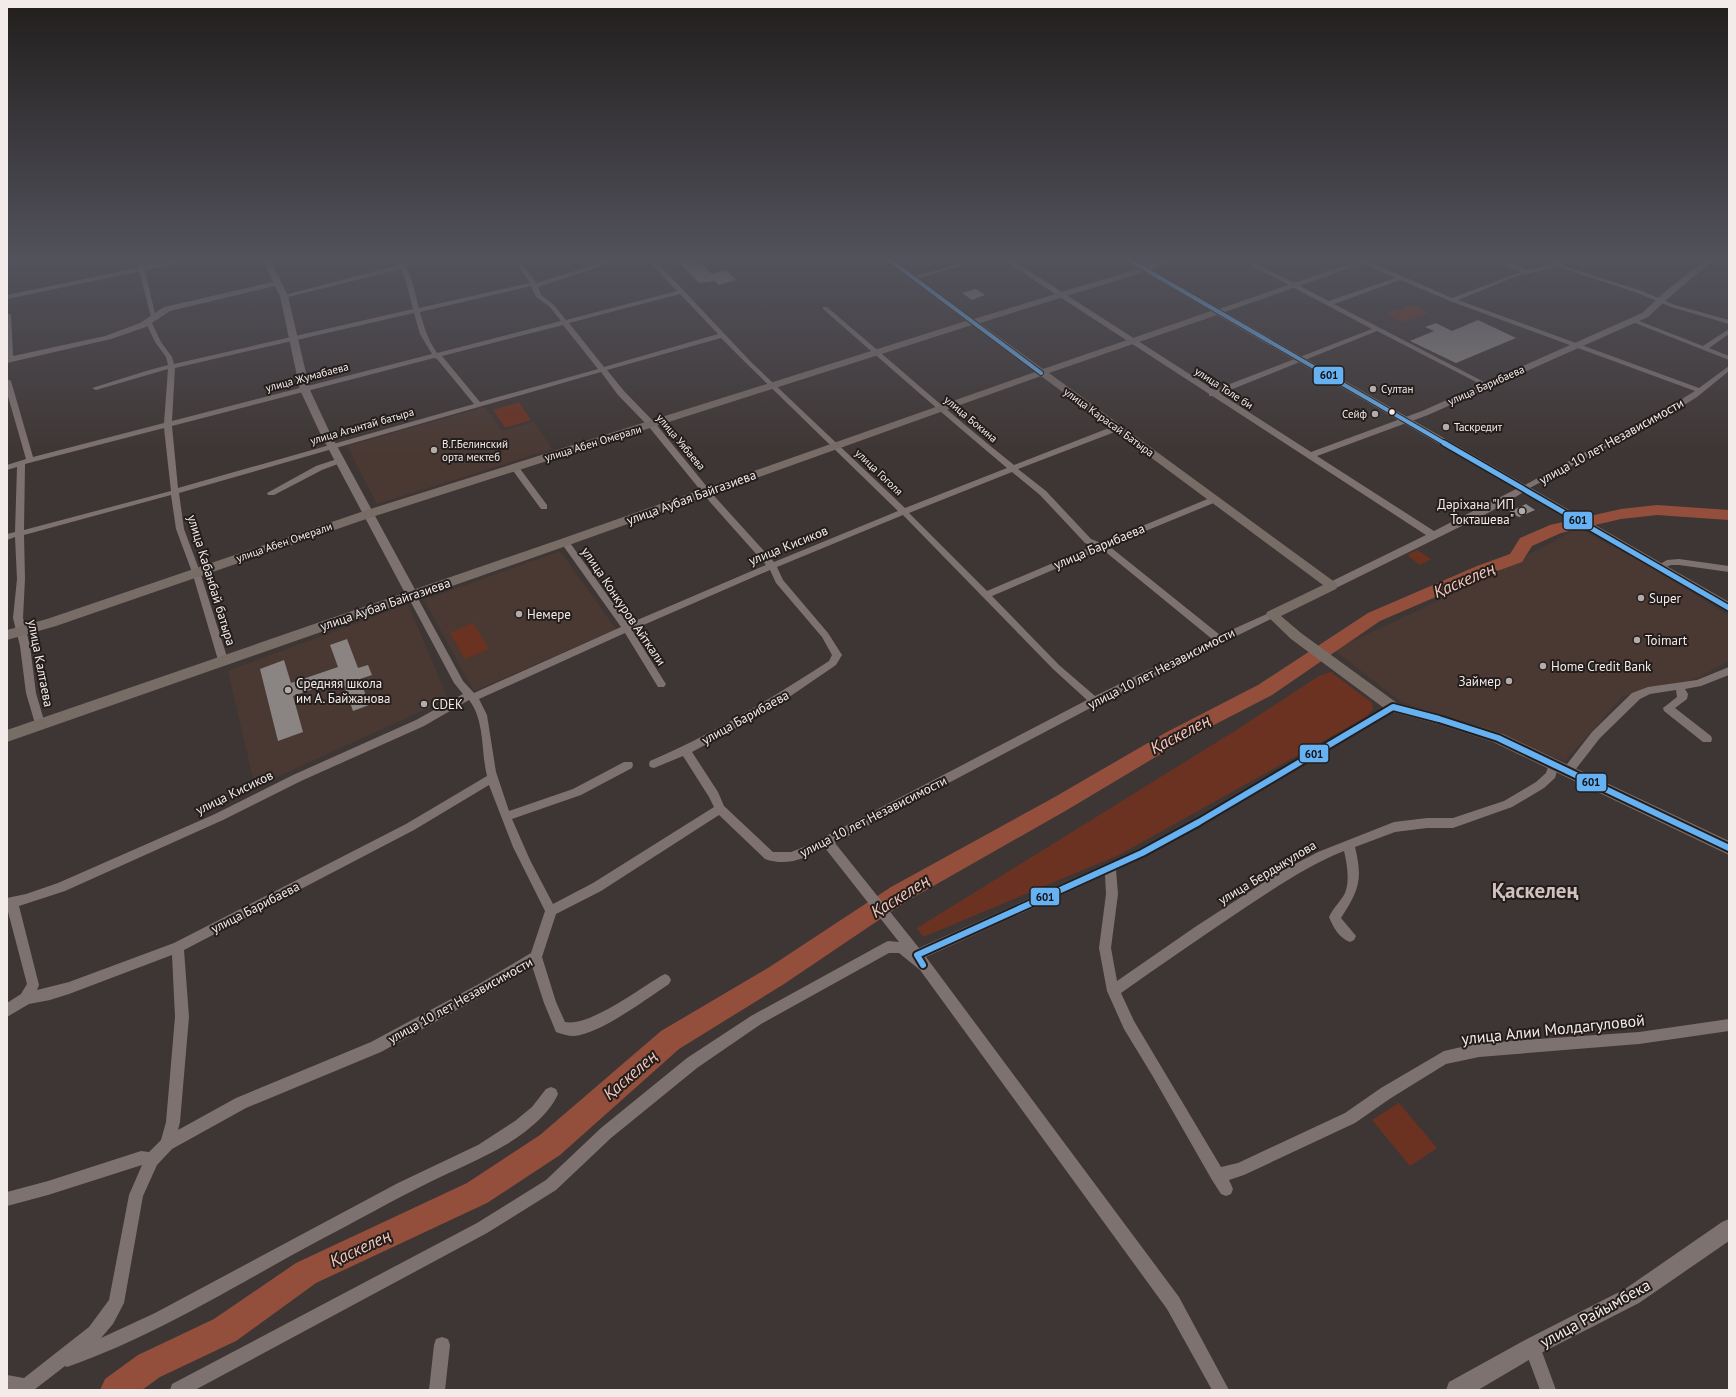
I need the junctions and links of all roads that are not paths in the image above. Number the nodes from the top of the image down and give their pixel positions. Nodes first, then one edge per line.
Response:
1 (7, 323) edge
2 (145, 323) edge
3 (153, 323) edge
4 (290, 323) edge
5 (359, 323) edge
6 (420, 323) edge
7 (560, 323) edge
8 (565, 323) edge
9 (712, 323) edge
10 (843, 323) edge
11 (969, 323) edge
12 (975, 323) edge
13 (1105, 323) edge
14 (1185, 323) edge
15 (1237, 323) edge
16 (1366, 323) edge
17 (1518, 323) edge
18 (1625, 323) edge
19 (1640, 323) edge
20 (1377, 329) junction
21 (1729, 331) edge
22 (723, 335) junction
23 (293, 338) junction
24 (1133, 341) junction
25 (1578, 344) junction
26 (1704, 348) junction
27 (878, 353) junction
28 (438, 356) junction
29 (1729, 358) edge
30 (7, 360) edge
31 (1298, 360) junction
32 (172, 367) junction
33 (1729, 368) edge
34 (603, 369) junction
35 (1041, 373) junction
36 (7, 381) edge
37 (1486, 385) junction
38 (774, 386) junction
39 (96, 388) dead end
40 (305, 390) junction
41 (1699, 390) junction
42 (1212, 394) junction
43 (478, 405) junction
44 (939, 408) junction
45 (18, 416) junction
46 (7, 419) edge
47 (1403, 420) junction
48 (168, 425) junction
49 (652, 425) junction
50 (1117, 428) junction
51 (834, 445) junction
52 (333, 446) junction
53 (1309, 456) junction
54 (30, 460) junction
55 (340, 460) junction
56 (21, 463) junction
57 (7, 468) edge
58 (515, 468) junction
59 (1013, 468) junction
60 (1524, 489) junction
61 (707, 491) junction
62 (175, 492) junction
63 (272, 493) dead end
64 (1213, 500) junction
65 (544, 507) dead end
66 (904, 512) junction
67 (368, 514) junction
68 (20, 533) junction
69 (1434, 536) junction
70 (7, 537) edge
71 (565, 542) junction
72 (1102, 546) junction
73 (772, 567) junction
74 (1659, 567) junction
75 (1729, 569) edge
76 (196, 572) junction
77 (1332, 586) junction
78 (412, 595) junction
79 (986, 595) junction
80 (1729, 608) edge
81 (1272, 615) junction
82 (627, 629) junction
83 (21, 632) junction
84 (7, 635) edge
85 (1218, 638) junction
86 (224, 660) junction
87 (833, 663) joint
88 (1729, 671) edge
89 (661, 684) dead end
90 (1679, 686) junction
91 (471, 696) junction
92 (1094, 701) junction
93 (1393, 707) junction
94 (40, 724) junction
95 (7, 736) edge
96 (1707, 739) dead end
97 (685, 750) junction
98 (654, 764) dead end
99 (628, 765) dead end
100 (1561, 768) junction
101 (492, 778) junction
102 (720, 809) junction
103 (506, 816) junction
104 (827, 842) junction
105 (1348, 844) junction
106 (1729, 848) edge
107 (1110, 868) junction
108 (10, 902) edge
109 (551, 911) junction
110 (1350, 936) dead end
111 (178, 947) junction
112 (536, 957) junction
113 (920, 960) junction
114 (665, 980) dead end
115 (33, 985) junction
116 (1113, 991) junction
117 (50, 994) junction
118 (26, 998) junction
119 (7, 1011) edge
120 (1729, 1025) edge
121 (551, 1094) dead end
122 (167, 1144) junction
123 (152, 1160) junction
124 (1217, 1175) junction
125 (1226, 1189) dead end
126 (7, 1198) edge
127 (1729, 1229) edge
128 (442, 1345) dead end
129 (1532, 1347) junction
130 (57, 1362) junction
131 (7, 1383) edge
132 (23, 1388) edge
133 (178, 1390) edge
134 (438, 1390) edge
135 (1221, 1390) edge
136 (1456, 1390) edge
137 (1548, 1390) edge

1 - 30 street
2 - 30 street
3 - 32 street, улица Кабанбай батыра
4 - 23 street
5 - 23 street
6 - 28 street
7 - 28 street, улица Жумабаева
8 - 34 street, улица Уябаева
9 - 22 street, улица Гоголя
10 - 27 street, улица Бокина
11 - 27 main road, улица Абен Омерали
12 - 35 main road, улица Карасай Батыра
13 - 24 street, улица Толе би
14 - 24 main road, улица Аубая Байгазиева
15 - 31 main road
16 - 20 street
17 - 25 street
18 - 25 street, улица Барибаева
19 - 26 street
20 - 31 street
20 - 37 street
21 - 26 street
22 - 34 street, улица Агынтай батыра
22 - 38 street, улица Гоголя
23 - 32 street
23 - 40 street
24 - 35 main road, улица Аубая Байгазиева
24 - 42 street, улица Толе би
25 - 37 street, улица Барибаева
25 - 41 street
26 - 29 street
27 - 38 main road, улица Абен Омерали
27 - 44 street, улица Бокина
28 - 40 street, улица Жумабаева
28 - 43 street
31 - 42 street
31 - 47 main road
32 - 39 street
32 - 48 street, улица Кабанбай батыра
33 - 41 street, улица 10 лет Независимости
34 - 43 street, улица Агынтай батыра
34 - 49 street, улица Уябаева
35 - 44 main road, улица Аубая Байгазиева
35 - 50 main road, улица Карасай Батыра
36 - 45 street
37 - 47 street, улица Барибаева
38 - 49 main road, улица Абен Омерали
38 - 51 street, улица Гоголя
40 - 48 street, улица Жумабаева
40 - 52 street
41 - 60 street, улица 10 лет Независимости
42 - 53 street, улица Толе би
43 - 52 street, улица Агынтай батыра
44 - 51 main road, улица Аубая Байгазиева
44 - 59 street, улица Бокина
45 - 46 street
45 - 54 street
47 - 53 street, улица Барибаева
47 - 60 main road
48 - 54 street, улица Жумабаева
48 - 62 street, улица Кабанбай батыра
49 - 58 main road, улица Абен Омерали
49 - 61 street, улица Уябаева
50 - 59 street, улица Кисиков
50 - 64 main road, улица Карасай Батыра
51 - 61 main road, улица Аубая Байгазиева
51 - 66 street, улица Гоголя
52 - 55 street
52 - 62 street, улица Агынтай батыра
53 - 69 street, улица Толе би
54 - 56 street, улица Жумабаева
55 - 63 street
55 - 67 street
56 - 57 street, улица Жумабаева
56 - 68 street, улица Калтаева
58 - 65 street
58 - 67 main road, улица Абен Омерали
59 - 66 street, улица Кисиков
59 - 72 street, улица Бокина
60 - 69 street, улица 10 лет Независимости
60 - 74 main road
61 - 71 main road, улица Аубая Байгазиева
61 - 73 street, улица Уябаева
62 - 68 street, улица Агынтай батыра
62 - 76 street, улица Кабанбай батыра
64 - 72 street, улица Барибаева
64 - 77 main road, улица Карасай Батыра
66 - 73 street, улица Кисиков
66 - 79 street, улица Гоголя
67 - 76 main road, улица Абен Омерали
67 - 78 street
68 - 70 street, улица Агынтай батыра
68 - 83 street, улица Калтаева
69 - 77 street, улица 10 лет Независимости
71 - 78 main road, улица Аубая Байгазиева
71 - 82 street, улица Конкуров Айткали
72 - 79 street, улица Барибаева
72 - 85 street, улица Бокина
73 - 82 street, улица Кисиков
73 - 87 street, улица Уябаева
74 - 75 street
74 - 80 main road
76 - 83 main road, улица Абен Омерали
76 - 86 street, улица Кабанбай батыра
77 - 81 main road, улица 10 лет Независимости
78 - 86 main road, улица Аубая Байгазиева
78 - 91 street
79 - 92 street, улица Гоголя
81 - 85 street, улица 10 лет Независимости
81 - 93 main road
82 - 89 street, улица Конкуров Айткали
82 - 91 street, улица Кисиков
83 - 84 main road, улица Абен Омерали
83 - 94 street, улица Калтаева
85 - 92 street, улица 10 лет Независимости
86 - 94 main road, улица Аубая Байгазиева
87 - 97 street, улица Барибаева
88 - 90 street, улица Бердыкулова
90 - 96 street
90 - 100 street, улица Бердыкулова
91 - 101 street
91 - 108 street, улица Кисиков
92 - 104 street, улица 10 лет Независимости
93 - 100 main road
93 - 107 street
94 - 95 main road, улица Аубая Байгазиева
97 - 98 street, улица Барибаева
97 - 102 street
99 - 103 street
100 - 105 street, улица Бердыкулова
100 - 106 main road
101 - 103 street
101 - 111 street, улица Барибаева
102 - 104 street, улица 10 лет Независимости
102 - 109 street
103 - 109 street
104 - 113 street
105 - 110 street
105 - 116 street, улица Бердыкулова
107 - 113 street
107 - 116 street
108 - 115 street
109 - 112 street, улица 10 лет Независимости
111 - 117 street, улица Барибаева
111 - 122 street
112 - 114 street
112 - 122 street, улица 10 лет Независимости
113 - 133 street
113 - 135 street
115 - 117 street
115 - 118 street
116 - 124 street
117 - 118 street, улица Барибаева
118 - 119 street, улица Барибаева
120 - 124 street, улица Алии Молдагуловой
121 - 130 street
122 - 123 street, улица 10 лет Независимости
123 - 126 street
123 - 130 street, улица 10 лет Независимости
124 - 125 street
127 - 129 street, улица Райымбека
128 - 134 street
129 - 136 street, улица Райымбека
129 - 137 street
130 - 132 street, улица 10 лет Независимости
131 - 132 street

